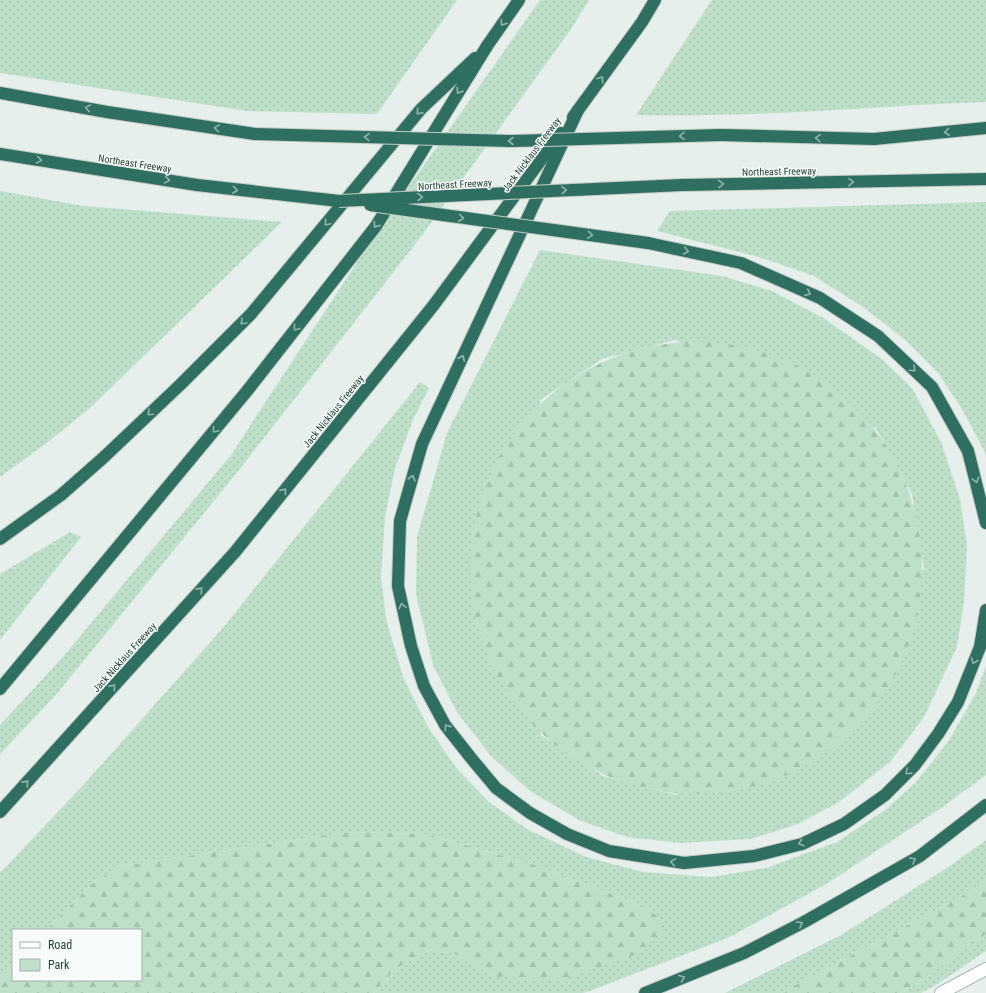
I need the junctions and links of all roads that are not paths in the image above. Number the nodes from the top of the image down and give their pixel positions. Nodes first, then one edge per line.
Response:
1 (519, 0) edge
2 (655, 0) edge
3 (661, 0) edge
4 (642, 22) junction
5 (487, 46) junction
6 (0, 93) edge
7 (578, 110) junction
8 (986, 128) edge
9 (0, 154) edge
10 (986, 179) edge
11 (340, 201) junction
12 (986, 523) edge
13 (0, 539) edge
14 (986, 610) edge
15 (0, 689) edge
16 (986, 805) edge
17 (0, 812) edge
18 (985, 972) edge
19 (646, 993) edge
20 (941, 993) edge

1 -> 5 highway
2 - 4 highway, Jack Nicklaus Freeway
3 - 4 highway
7 -> 4 highway, Jack Nicklaus Freeway
5 -> 13 highway
5 -> 15 highway
8 -> 6 highway, bridge
14 -> 7 highway
17 -> 7 highway, Jack Nicklaus Freeway
9 -> 11 highway, Northeast Freeway
11 -> 10 highway, Northeast Freeway, bridge
11 -> 12 highway, bridge
19 -> 16 highway
18 - 20 street

